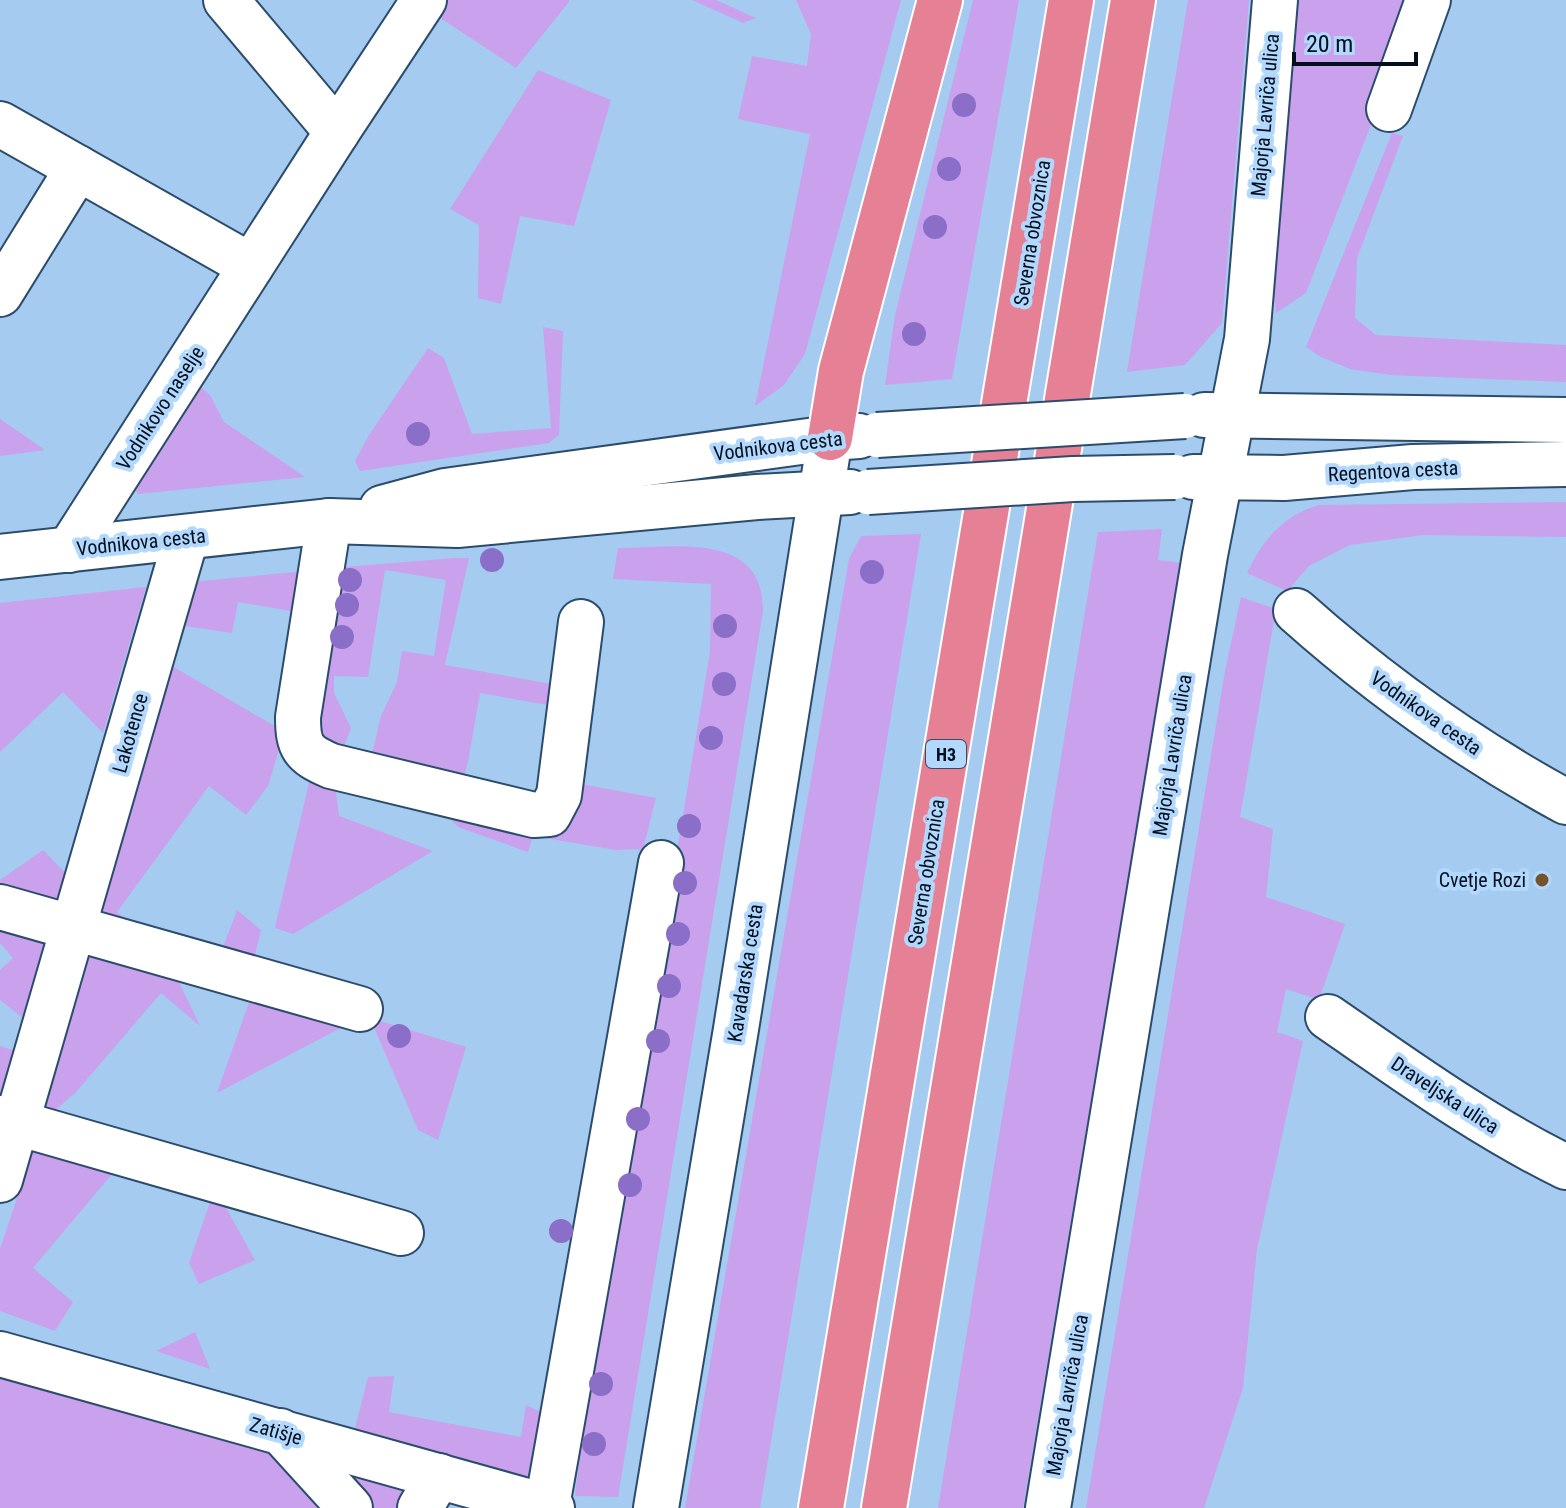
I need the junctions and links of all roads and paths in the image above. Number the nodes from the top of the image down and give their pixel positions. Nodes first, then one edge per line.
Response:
1 (226, 0) edge
2 (424, 0) edge
3 (940, 0) edge
4 (1071, 0) edge
5 (1133, 0) edge
6 (1275, 0) edge
7 (1428, 0) edge
8 (1389, 109) dead end
9 (0, 124) edge
10 (337, 132) junction
11 (78, 168) junction
12 (251, 266) junction
13 (0, 294) edge
14 (1232, 415) junction
15 (1566, 420) edge
16 (830, 438) junction
17 (1566, 464) edge
18 (1221, 478) junction
19 (823, 492) junction
20 (329, 521) junction
21 (186, 538) junction
22 (69, 550) junction
23 (0, 557) edge
24 (1296, 611) dead end
25 (581, 622) dead end
26 (1566, 802) edge
27 (661, 863) dead end
28 (0, 907) edge
29 (73, 927) junction
30 (360, 1009) dead end
31 (1328, 1017) dead end
32 (8, 1120) edge
33 (1566, 1167) edge
34 (0, 1180) edge
35 (401, 1233) dead end
36 (0, 1354) edge
37 (280, 1431) junction
38 (895, 1439) junction
39 (430, 1492) edge
40 (549, 1507) edge
41 (350, 1508) edge
42 (656, 1508) edge
43 (821, 1508) edge
44 (884, 1508) edge
45 (905, 1508) edge
46 (1048, 1508) edge

1 - 10 street
2 - 10 street, Vodnikovo naselje
3 - 16 highway
4 - 43 highway, Severna obvoznica / H3
5 - 38 highway
6 - 14 street, Majorja Lavriča ulica
7 - 8 street
9 - 11 street
10 - 12 street, Vodnikovo naselje
11 - 12 street
11 - 13 street
12 - 22 street, Vodnikovo naselje
14 - 15 street
14 - 16 street, Vodnikova cesta, bridge
14 - 18 street, Majorja Lavriča ulica
16 - 19 street, Kavadarska cesta
16 - 20 street, Vodnikova cesta
17 - 18 street, Regentova cesta
18 - 19 street, Vodnikova cesta, bridge
18 - 46 street, Majorja Lavriča ulica
19 - 20 street, Vodnikova cesta
19 - 42 street, Kavadarska cesta
20 - 21 street, Vodnikova cesta
20 - 25 street
21 - 22 street, Vodnikova cesta
21 - 29 street, Lakotence
22 - 23 street, Vodnikova cesta
24 - 26 street, Vodnikova cesta
27 - 40 street
28 - 29 street
29 - 30 street
29 - 32 street, Lakotence
31 - 33 street, Draveljska ulica
32 - 34 street, Lakotence
32 - 35 street
36 - 37 street, Zatišje
37 - 39 street, Zatišje
37 - 41 street
38 - 44 highway
38 - 45 highway
39 - 40 street, Zatišje

